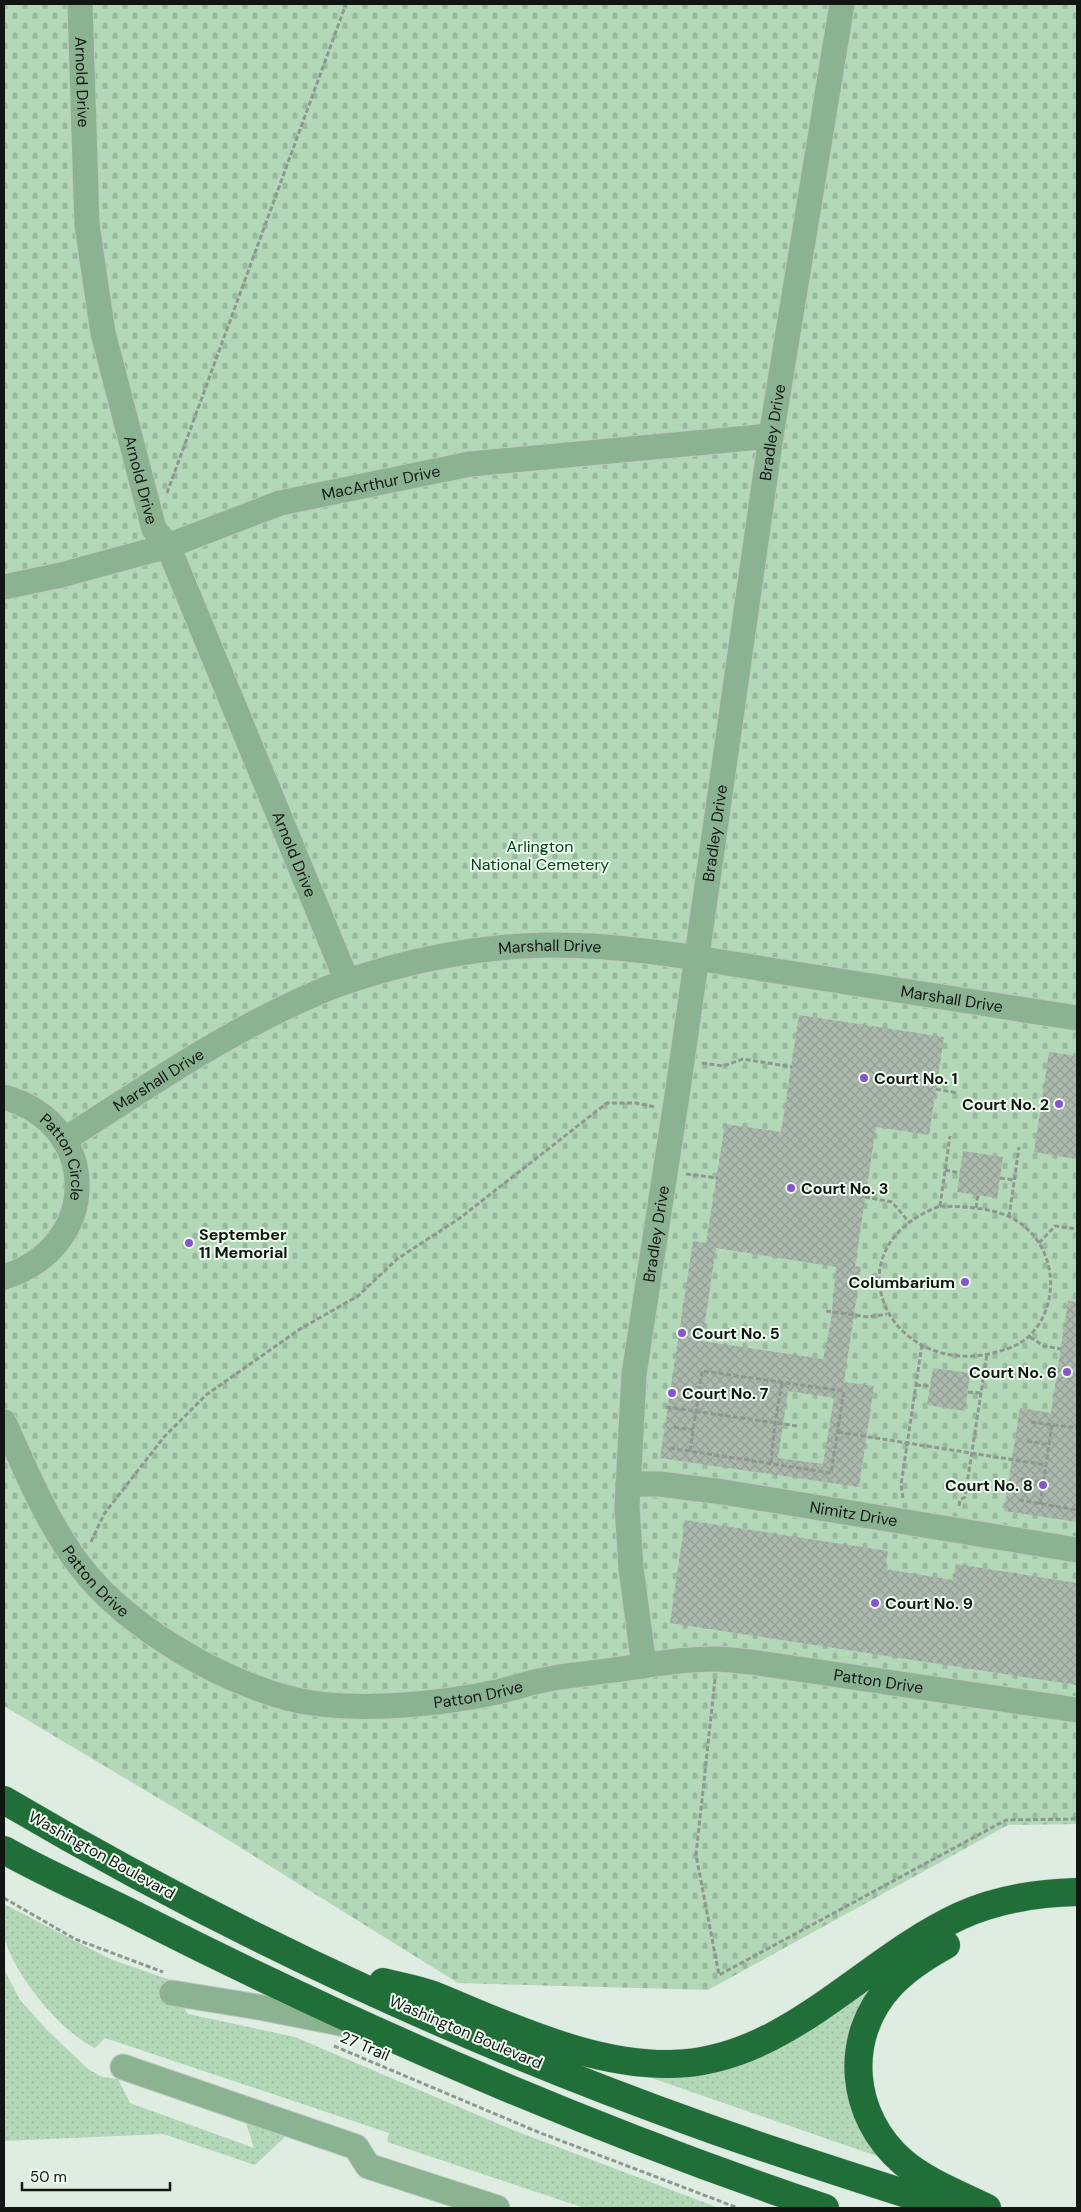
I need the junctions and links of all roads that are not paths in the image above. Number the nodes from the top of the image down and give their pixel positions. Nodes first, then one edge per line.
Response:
1 (80, 4) edge
2 (842, 4) edge
3 (771, 436) junction
4 (161, 538) junction
5 (4, 587) edge
6 (696, 958) junction
7 (348, 981) junction
8 (1077, 1018) edge
9 (4, 1097) edge
10 (64, 1140) junction
11 (36, 1263) junction
12 (4, 1277) edge
13 (4, 1297) edge
14 (4, 1422) edge
15 (628, 1484) junction
16 (1077, 1550) edge
17 (644, 1666) junction
18 (1077, 1710) edge
19 (4, 1800) edge
20 (4, 1832) edge
21 (4, 1850) edge
22 (1077, 1892) edge
23 (114, 1904) junction
24 (1077, 1909) edge
25 (310, 1964) junction
26 (170, 1984) road end
27 (369, 2029) junction
28 (123, 2068) dead end
29 (497, 2208) edge
30 (825, 2208) edge
31 (951, 2208) edge
32 (987, 2208) edge

1 - 4 lane, Arnold Drive
2 - 3 lane, Bradley Drive
3 - 4 lane, MacArthur Drive
3 - 6 lane, Bradley Drive
4 - 5 lane, MacArthur Drive
4 - 7 lane, Arnold Drive
6 - 7 lane, Marshall Drive
6 - 8 lane, Marshall Drive
6 - 15 lane, Bradley Drive
7 - 10 lane, Marshall Drive
9 - 10 lane, Patton Circle
10 - 11 lane, Patton Circle
11 - 12 lane, Patton Circle
11 - 13 lane, Patton Circle
14 - 17 lane, Patton Drive
15 - 16 lane, Nimitz Drive
15 - 17 lane, Bradley Drive
17 - 18 lane, Patton Drive
19 - 25 highway, Washington Boulevard
20 - 23 highway
21 - 23 highway
22 - 25 highway
23 - 27 highway
24 - 32 highway
25 - 31 highway, Washington Boulevard
26 - 27 lane
27 - 30 highway
28 - 29 lane

